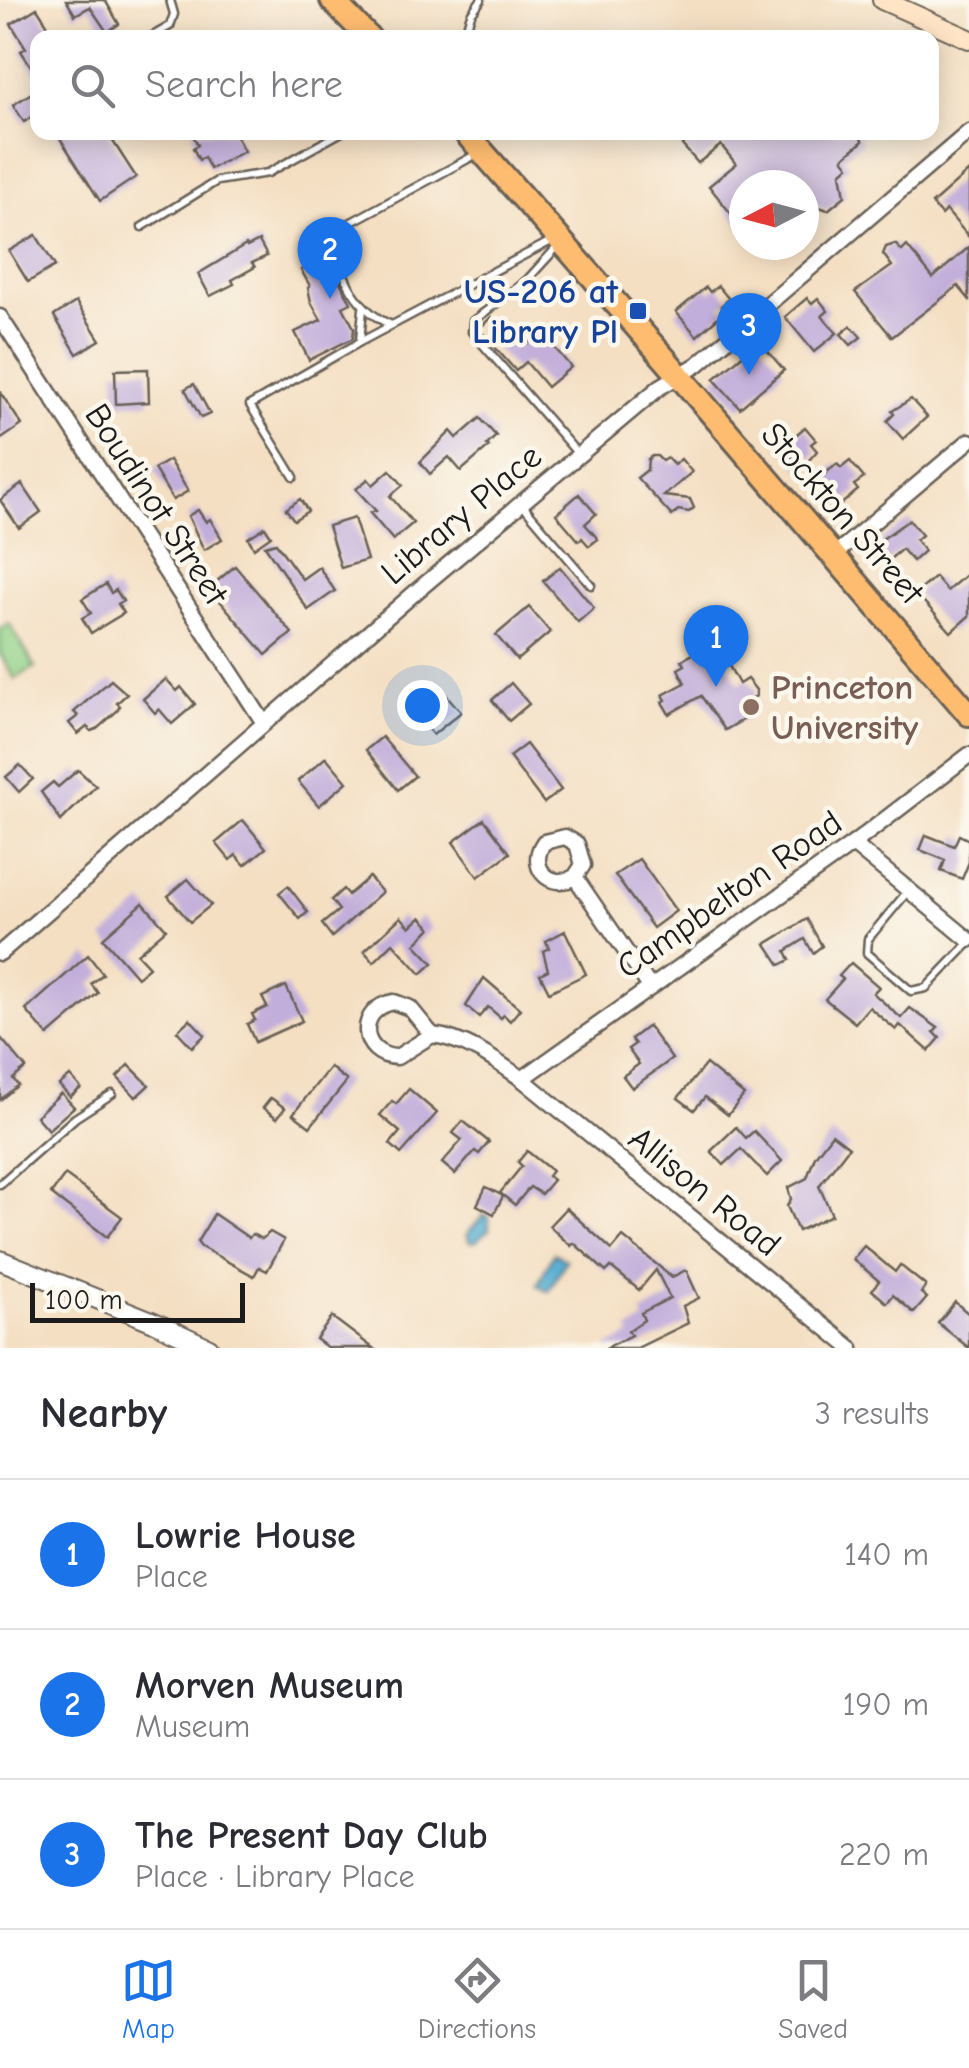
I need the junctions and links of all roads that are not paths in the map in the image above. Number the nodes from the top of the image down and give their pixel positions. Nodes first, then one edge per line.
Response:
1 (170, 0) edge
2 (332, 0) edge
3 (481, 0) edge
4 (888, 1) edge
5 (163, 30) edge
6 (361, 30) edge
7 (466, 30) edge
8 (969, 39) edge
9 (969, 132) edge
10 (327, 140) edge
11 (473, 140) edge
12 (483, 152) junction
13 (142, 227) dead end
14 (561, 239) junction
15 (363, 308) junction
16 (2, 326) edge
17 (392, 326) junction
18 (360, 342) junction
19 (679, 375) junction
20 (969, 441) edge
21 (579, 454) junction
22 (294, 477) dead end
23 (521, 503) junction
24 (833, 556) junction
25 (591, 585) dead end
26 (969, 714) edge
27 (264, 723) junction
28 (969, 755) edge
29 (854, 844) junction
30 (575, 878) dead end
31 (909, 890) junction
32 (969, 941) edge
33 (0, 952) edge
34 (650, 987) junction
35 (432, 1036) junction
36 (522, 1079) junction
37 (112, 1094) dead end
38 (0, 1184) edge
39 (0, 1260) edge
40 (209, 1348) edge
41 (850, 1348) edge

1 - 5 lane
2 - 6 highway
3 - 7 lane
4 - 8 main road
9 - 19 street, Library Place
10 - 13 lane
11 - 12 highway, Stockton Street
12 - 14 highway, Stockton Street
12 - 15 lane
14 - 17 lane
14 - 19 highway, Stockton Street
14 - 21 lane
15 - 17 lane
15 - 18 lane
16 - 27 street, Boudinot Street
17 - 18 lane
18 - 22 lane
19 - 21 street, Library Place
19 - 24 highway, Stockton Street
20 - 24 street
21 - 23 street, Library Place
23 - 25 lane
23 - 27 street, Library Place
24 - 26 highway, Stockton Street
27 - 33 street, Library Place
28 - 29 street, Campbelton Road
29 - 31 street
29 - 34 street, Campbelton Road
30 - 34 street
31 - 32 street
31 - 32 lane
34 - 36 street, Campbelton Road
35 - 35 street
35 - 36 street, Allison Road
36 - 41 street, Allison Road
37 - 38 lane
39 - 40 street

